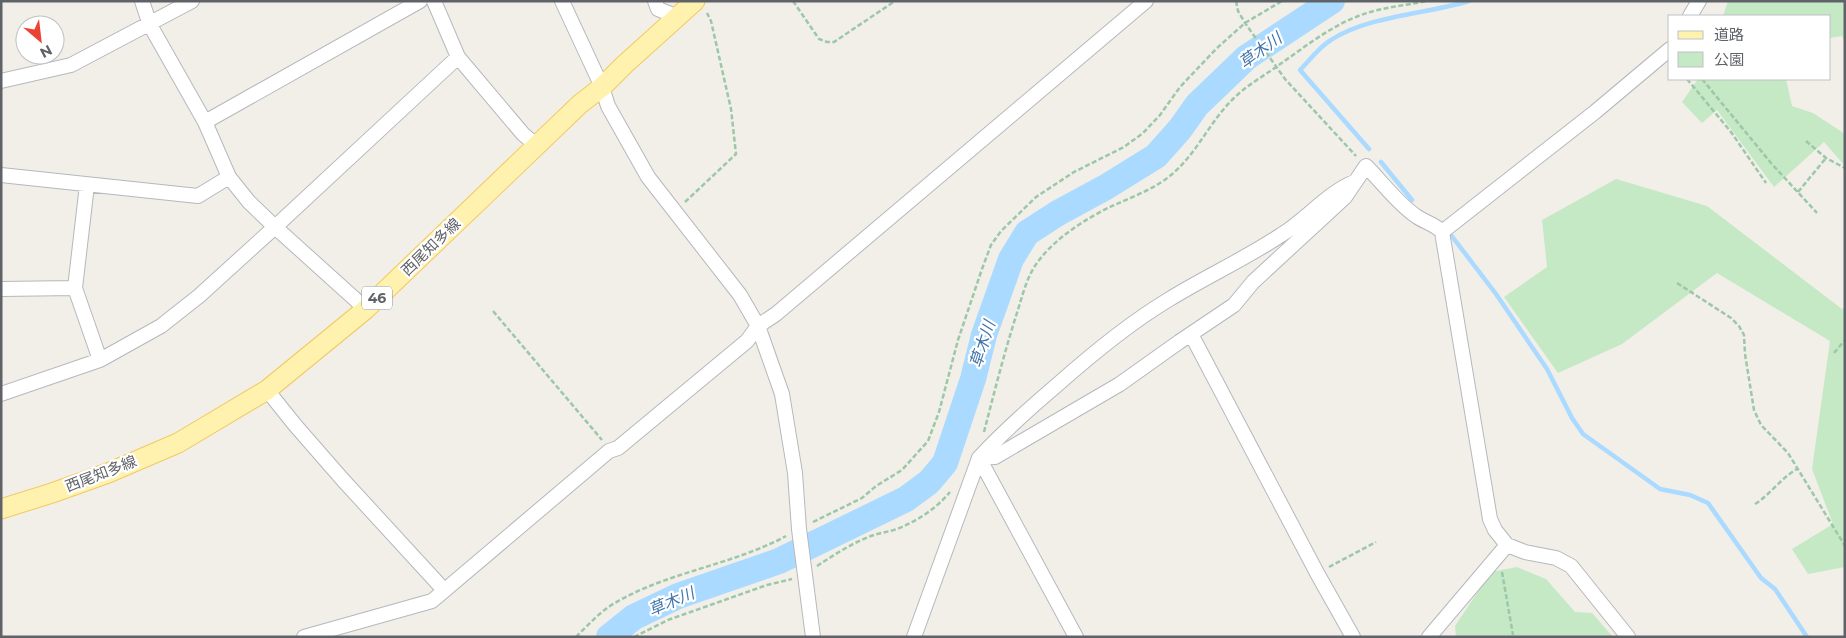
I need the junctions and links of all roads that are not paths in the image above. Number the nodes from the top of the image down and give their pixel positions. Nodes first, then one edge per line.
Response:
1 (142, 1) edge
2 (192, 1) edge
3 (420, 1) edge
4 (434, 1) edge
5 (562, 1) edge
6 (655, 1) edge
7 (1146, 1) edge
8 (1699, 1) edge
9 (699, 4) edge
10 (1691, 15) edge
11 (678, 17) junction
12 (150, 24) junction
13 (1668, 51) edge
14 (458, 57) junction
15 (1, 81) edge
16 (602, 87) junction
17 (205, 122) junction
18 (537, 146) junction
19 (1, 175) edge
20 (229, 178) junction
21 (1354, 182) junction
22 (87, 185) junction
23 (275, 227) junction
24 (1442, 232) junction
25 (75, 288) junction
26 (1, 289) edge
27 (366, 309) junction
28 (758, 326) junction
29 (1191, 334) junction
30 (100, 360) junction
31 (267, 390) junction
32 (1, 394) edge
33 (979, 458) junction
34 (1, 509) edge
35 (1503, 551) junction
36 (444, 590) junction
37 (304, 637) edge
38 (813, 637) edge
39 (914, 637) edge
40 (1076, 637) edge
41 (1353, 637) edge
42 (1429, 637) edge
43 (1628, 637) edge

1 - 12 street
2 - 12 street
3 - 17 street
4 - 14 street
5 - 16 street
6 - 11 street
7 - 28 street
8 - 10 street
9 - 11 main road, 西尾知多線 / 46
11 - 16 main road, 西尾知多線 / 46
12 - 15 street
12 - 17 street
13 - 24 street
14 - 18 street
14 - 23 street
16 - 18 main road, 西尾知多線 / 46
16 - 28 street
17 - 20 street
18 - 27 main road, 西尾知多線 / 46
19 - 22 street
20 - 22 street
20 - 23 street
21 - 24 street
21 - 29 street
21 - 33 street
22 - 25 street
23 - 27 street
23 - 30 street
24 - 35 street
25 - 26 street
25 - 30 street
27 - 31 main road, 西尾知多線 / 46
28 - 36 street
28 - 38 street
29 - 33 street
29 - 41 street
30 - 32 street
31 - 34 main road, 西尾知多線 / 46
31 - 36 street
33 - 39 street
33 - 40 street
35 - 42 street
35 - 43 street
36 - 37 street

